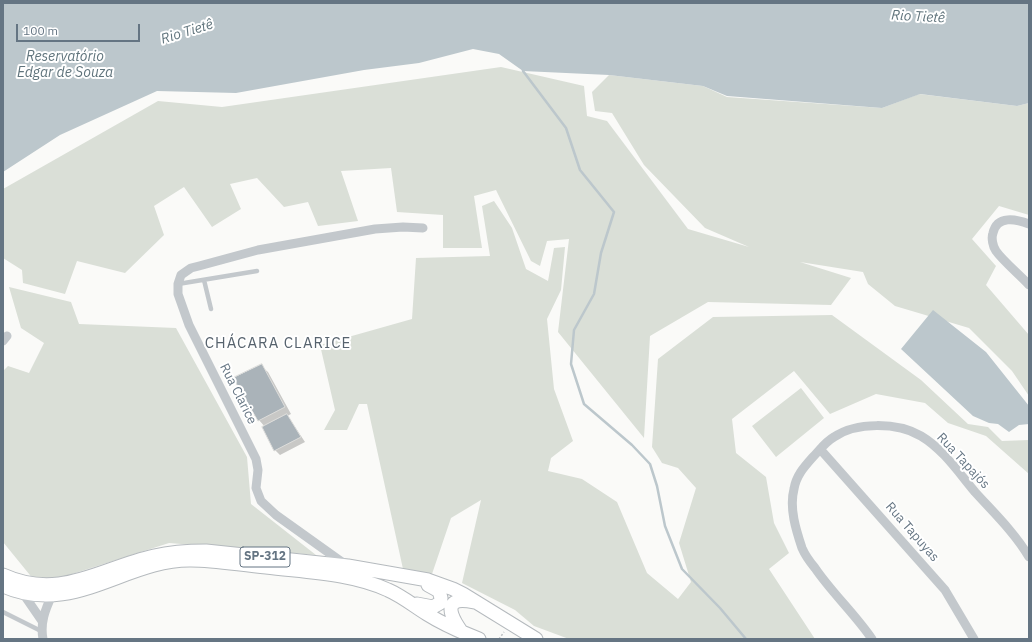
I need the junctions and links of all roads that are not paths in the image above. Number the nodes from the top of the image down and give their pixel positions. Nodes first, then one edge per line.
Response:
1 (1029, 224) edge
2 (423, 228) dead end
3 (257, 271) dead end
4 (204, 280) junction
5 (178, 284) junction
6 (1029, 285) edge
7 (211, 309) dead end
8 (820, 449) junction
9 (1029, 558) edge
10 (348, 566) junction
11 (3, 575) edge
12 (415, 578) junction
13 (3, 586) edge
14 (22, 592) junction
15 (52, 595) junction
16 (410, 602) junction
17 (478, 602) junction
18 (3, 612) edge
19 (42, 621) junction
20 (462, 632) junction
21 (42, 635) edge
22 (479, 639) edge
23 (536, 639) edge
24 (872, 639) edge
25 (974, 639) edge

1 - 6 street
2 - 5 street
3 - 4 lane
4 - 5 lane
4 - 7 lane
5 - 10 street, Rua Clarice
8 - 9 street, Rua Tapajós
8 - 24 street, Rua Tapajós
8 - 25 street, Rua Tapuyas
10 - 11 main road, SP-312
10 - 12 main road, SP-312
12 - 16 main road
12 - 17 main road, SP-312
13 - 14 main road, SP-312
14 - 15 main road, SP-312
14 - 19 street
15 - 16 main road, SP-312
15 - 19 street
16 - 20 main road, SP-312
17 - 20 main road
17 - 23 main road, SP-312
18 - 21 lane
19 - 21 street
20 - 22 main road, SP-312

